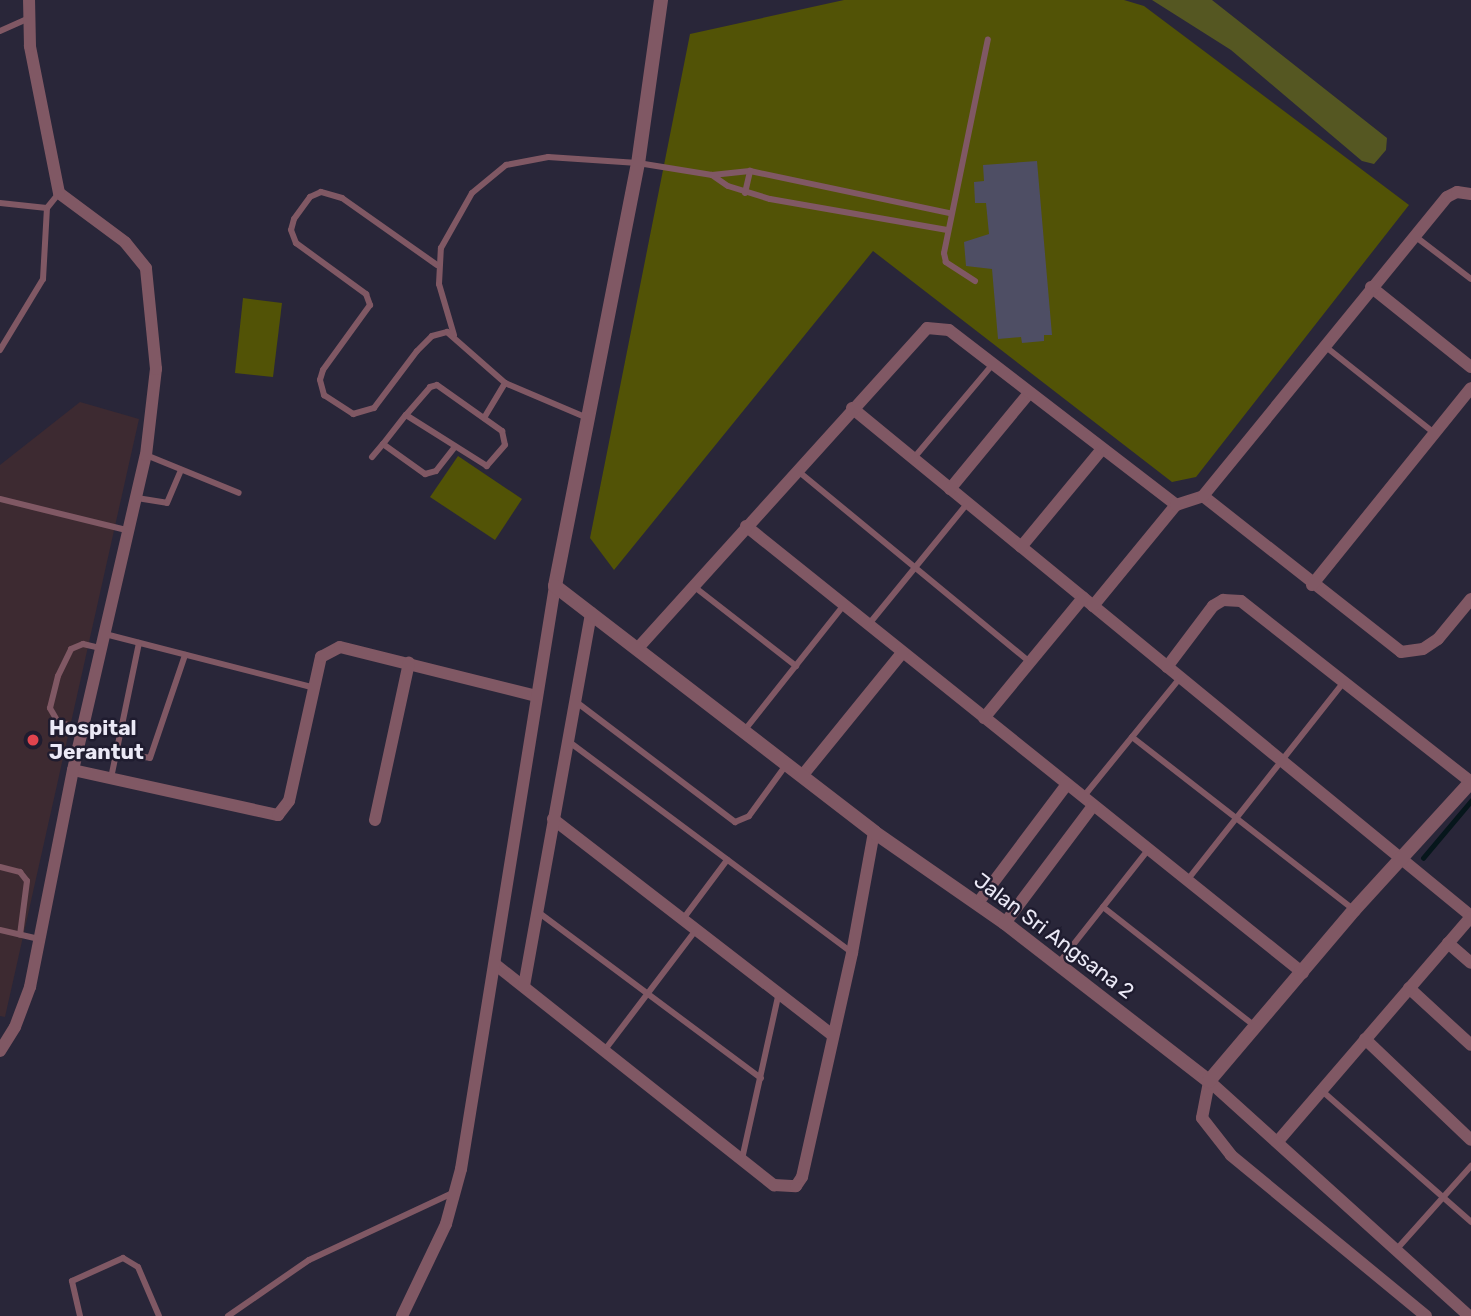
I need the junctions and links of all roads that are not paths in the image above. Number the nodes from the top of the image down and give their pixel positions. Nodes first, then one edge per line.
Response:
1 (29, 0) edge
2 (661, 0) edge
3 (29, 18) junction
4 (0, 31) edge
5 (989, 38) dead end
6 (638, 163) junction
7 (750, 171) junction
8 (712, 175) junction
9 (59, 193) junction
10 (745, 193) junction
11 (1471, 194) edge
12 (0, 203) edge
13 (47, 208) junction
14 (950, 213) junction
15 (947, 230) junction
16 (1414, 236) junction
17 (437, 265) junction
18 (1471, 279) edge
19 (975, 281) dead end
20 (1371, 287) junction
21 (454, 335) junction
22 (1325, 345) junction
23 (0, 350) edge
24 (993, 364) junction
25 (1471, 367) edge
26 (505, 383) junction
27 (1471, 388) edge
28 (1029, 393) junction
29 (852, 408) junction
30 (406, 415) junction
31 (585, 417) junction
32 (484, 418) junction
33 (1434, 433) junction
34 (383, 444) junction
35 (455, 447) junction
36 (1102, 449) junction
37 (146, 455) junction
38 (372, 457) dead end
39 (913, 459) junction
40 (181, 470) junction
41 (796, 470) junction
42 (950, 489) junction
43 (239, 493) dead end
44 (1203, 496) junction
45 (135, 498) junction
46 (0, 499) edge
47 (968, 503) junction
48 (1176, 506) junction
49 (747, 526) junction
50 (127, 530) junction
51 (1021, 547) junction
52 (915, 568) junction
53 (692, 585) junction
54 (1312, 585) junction
55 (555, 586) junction
56 (1471, 599) edge
57 (1088, 602) junction
58 (844, 605) junction
59 (591, 613) junction
60 (868, 625) junction
61 (103, 634) junction
62 (139, 643) junction
63 (100, 648) junction
64 (638, 648) junction
65 (902, 653) junction
66 (186, 655) junction
67 (1030, 662) junction
68 (409, 663) junction
69 (796, 666) junction
70 (1167, 667) junction
71 (1180, 678) junction
72 (1345, 681) junction
73 (311, 687) junction
74 (537, 696) junction
75 (574, 700) junction
76 (984, 718) junction
77 (82, 729) junction
78 (744, 731) junction
79 (1132, 737) junction
80 (566, 740) junction
81 (116, 753) junction
82 (1283, 761) junction
83 (787, 764) junction
84 (73, 770) junction
85 (802, 776) junction
86 (110, 779) junction
87 (1471, 782) edge
88 (1068, 784) junction
89 (1088, 802) junction
90 (1238, 817) junction
91 (553, 819) junction
92 (375, 820) dead end
93 (874, 832) junction
94 (1150, 849) junction
95 (1402, 859) junction
96 (727, 860) junction
97 (0, 867) edge
98 (1189, 878) junction
99 (977, 904) junction
100 (1103, 907) junction
101 (1354, 910) junction
102 (537, 911) junction
103 (1471, 916) edge
104 (682, 920) junction
105 (1005, 923) junction
106 (0, 930) edge
107 (695, 932) junction
108 (20, 934) junction
109 (40, 939) junction
110 (1448, 943) junction
111 (852, 953) junction
112 (1471, 963) edge
113 (1058, 964) junction
114 (496, 965) junction
115 (1303, 973) junction
116 (524, 986) junction
117 (1409, 988) junction
118 (648, 993) junction
119 (778, 997) junction
120 (1256, 1027) junction
121 (831, 1034) junction
122 (1365, 1039) junction
123 (1471, 1045) edge
124 (0, 1051) edge
125 (604, 1051) junction
126 (761, 1079) junction
127 (1209, 1081) junction
128 (1321, 1090) junction
129 (1279, 1140) junction
130 (1471, 1140) edge
131 (741, 1160) junction
132 (1471, 1166) edge
133 (456, 1191) junction
134 (1443, 1198) junction
135 (1471, 1222) edge
136 (1396, 1250) junction
137 (80, 1316) edge
138 (159, 1316) edge
139 (228, 1316) edge
140 (402, 1316) edge
141 (1426, 1316) edge
142 (1469, 1316) edge

1 - 3 street
2 - 6 street
3 - 4 lane
3 - 9 street
5 - 14 lane
6 - 8 lane
6 - 17 lane
6 - 31 street
7 - 8 lane
7 - 10 lane
7 - 14 lane
8 - 10 lane
9 - 13 lane
9 - 37 street
10 - 15 lane
11 - 16 street
12 - 13 lane
13 - 23 lane
14 - 15 lane
15 - 19 lane
16 - 18 lane
16 - 20 street
17 - 21 lane
17 - 21 lane
20 - 22 street
20 - 25 street
21 - 26 lane
22 - 33 lane
22 - 44 street
24 - 28 street
24 - 29 street
24 - 39 lane
26 - 31 lane
26 - 32 lane
27 - 33 street
28 - 36 street
28 - 42 street
29 - 39 street
29 - 41 street
30 - 32 lane
30 - 34 lane
30 - 35 lane
31 - 55 street
32 - 35 lane
33 - 54 street
34 - 35 lane
34 - 38 lane
36 - 48 street
36 - 51 street
37 - 40 lane
37 - 45 street
39 - 42 street
40 - 43 lane
40 - 45 lane
41 - 49 street
41 - 52 lane
42 - 47 street
44 - 48 street
44 - 54 street
45 - 50 street
46 - 50 lane
47 - 51 street
47 - 52 lane
48 - 57 street
49 - 53 street
49 - 58 street
50 - 61 street
51 - 57 street
52 - 60 lane
52 - 67 lane
53 - 64 street
53 - 69 lane
54 - 56 street
55 - 59 street, Jalan Sri Angsana 2
55 - 74 street
57 - 67 street
57 - 70 street
58 - 60 street
58 - 69 lane
59 - 64 street, Jalan Sri Angsana 2
59 - 75 street
60 - 65 street
61 - 62 lane
61 - 63 street
62 - 66 lane
62 - 81 lane
63 - 77 street
63 - 77 lane
64 - 78 street, Jalan Sri Angsana 2
65 - 76 street
65 - 85 street
66 - 73 lane
66 - 81 lane
67 - 76 street
68 - 73 street
68 - 74 street
68 - 92 street
69 - 78 lane
70 - 71 street
70 - 72 street
71 - 79 lane
71 - 82 street
72 - 82 lane
72 - 87 street
73 - 86 street
74 - 114 street
75 - 80 street
75 - 83 lane
76 - 88 street
77 - 84 street
78 - 83 street, Jalan Sri Angsana 2
79 - 89 lane
79 - 90 lane
80 - 91 street
80 - 96 lane
81 - 86 lane
82 - 90 lane
82 - 95 street
83 - 85 street, Jalan Sri Angsana 2
84 - 86 street
84 - 109 street
85 - 93 street, Jalan Sri Angsana 2
87 - 95 street
88 - 89 street
88 - 99 street
89 - 94 street
89 - 105 street
90 - 98 lane
90 - 101 lane
91 - 102 street
91 - 104 street
93 - 99 street, Jalan Sri Angsana 2
93 - 111 street
94 - 98 street
94 - 100 lane
95 - 101 street
95 - 103 street
96 - 104 lane
96 - 111 lane
97 - 108 lane
98 - 115 street
99 - 105 street, Jalan Sri Angsana 2
100 - 113 lane
100 - 120 lane
101 - 115 street
102 - 116 street
102 - 118 lane
103 - 110 street
104 - 107 street
105 - 113 street, Jalan Sri Angsana 2
106 - 108 lane
107 - 118 lane
107 - 119 street
108 - 109 lane
109 - 124 street
110 - 112 street
110 - 117 street
111 - 121 street
113 - 127 street, Jalan Sri Angsana 2
114 - 116 street
114 - 133 street
115 - 120 street
116 - 125 street
117 - 122 street
117 - 123 street
118 - 125 lane
118 - 126 lane
119 - 121 street
119 - 126 lane
120 - 127 street
121 - 131 street
122 - 128 street
122 - 130 street
125 - 131 street
126 - 131 lane
127 - 129 street
127 - 141 street
128 - 129 street
128 - 134 lane
129 - 136 street
132 - 134 lane
133 - 139 lane
133 - 140 street
134 - 135 lane
134 - 136 lane
136 - 142 street
137 - 138 lane

